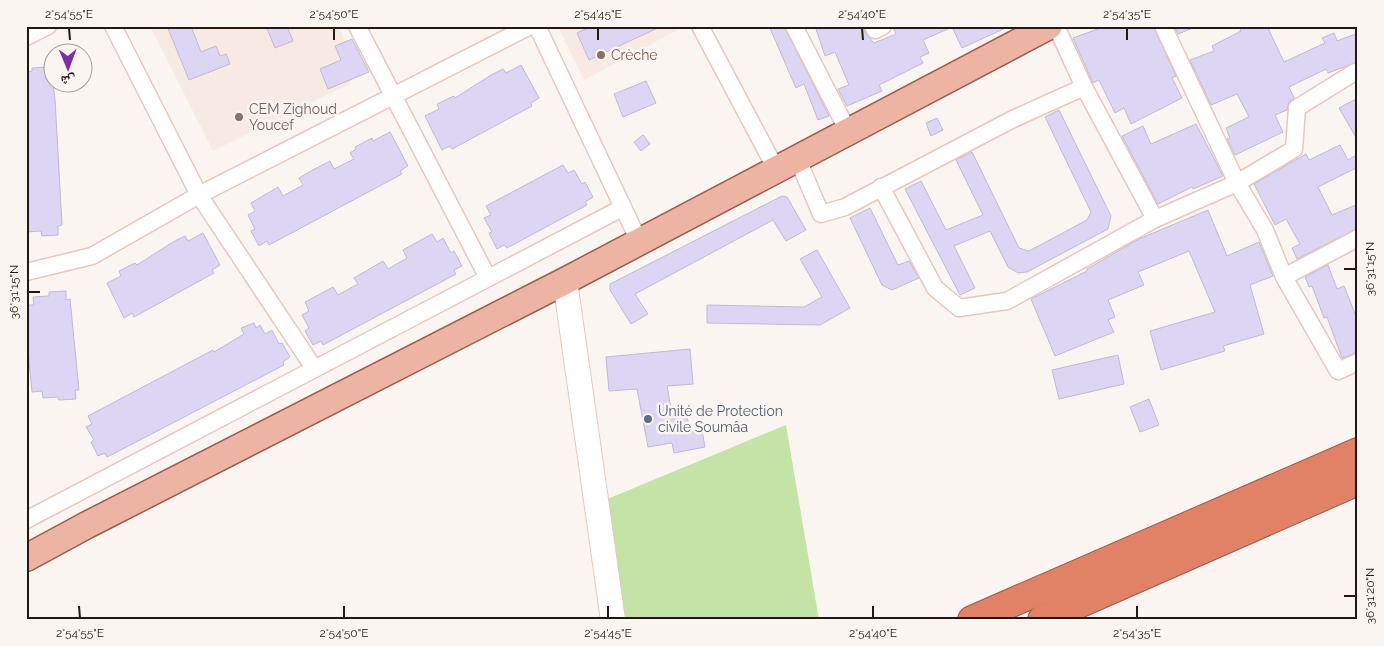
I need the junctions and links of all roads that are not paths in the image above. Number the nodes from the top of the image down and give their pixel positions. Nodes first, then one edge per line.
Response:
1 (48, 26) edge
2 (114, 26) edge
3 (358, 26) edge
4 (530, 26) edge
5 (536, 26) edge
6 (700, 26) edge
7 (794, 26) edge
8 (873, 26) edge
9 (883, 26) edge
10 (1049, 26) edge
11 (1056, 26) edge
12 (1163, 26) edge
13 (26, 36) edge
14 (1356, 72) dead end
15 (1084, 88) junction
16 (393, 94) junction
17 (849, 133) junction
18 (788, 166) junction
19 (1237, 183) junction
20 (881, 187) junction
21 (199, 195) junction
22 (622, 208) junction
23 (1155, 219) junction
24 (1358, 238) edge
25 (639, 241) junction
26 (26, 272) edge
27 (1284, 277) junction
28 (488, 278) junction
29 (565, 281) junction
30 (1358, 362) edge
31 (314, 368) junction
32 (1358, 452) edge
33 (1358, 481) edge
34 (26, 520) edge
35 (26, 558) edge
36 (613, 620) edge
37 (972, 620) edge
38 (1042, 620) edge

1 - 13 street
2 - 21 street
3 - 16 street
4 - 16 street
5 - 22 street
6 - 18 street
7 - 17 street
8 - 9 street
10 - 17 main road
11 - 15 street
12 - 19 street
14 - 19 street
15 - 20 street
15 - 23 street
16 - 21 street
16 - 28 street
17 - 18 main road
18 - 20 street
18 - 25 main road
19 - 23 street
19 - 27 street
20 - 23 street
21 - 26 street
21 - 31 street
22 - 25 street
22 - 28 street
24 - 27 street
25 - 29 main road
27 - 30 street
28 - 31 street
29 - 35 main road
29 - 36 main road
31 - 34 street
32 - 37 highway
33 - 38 highway

